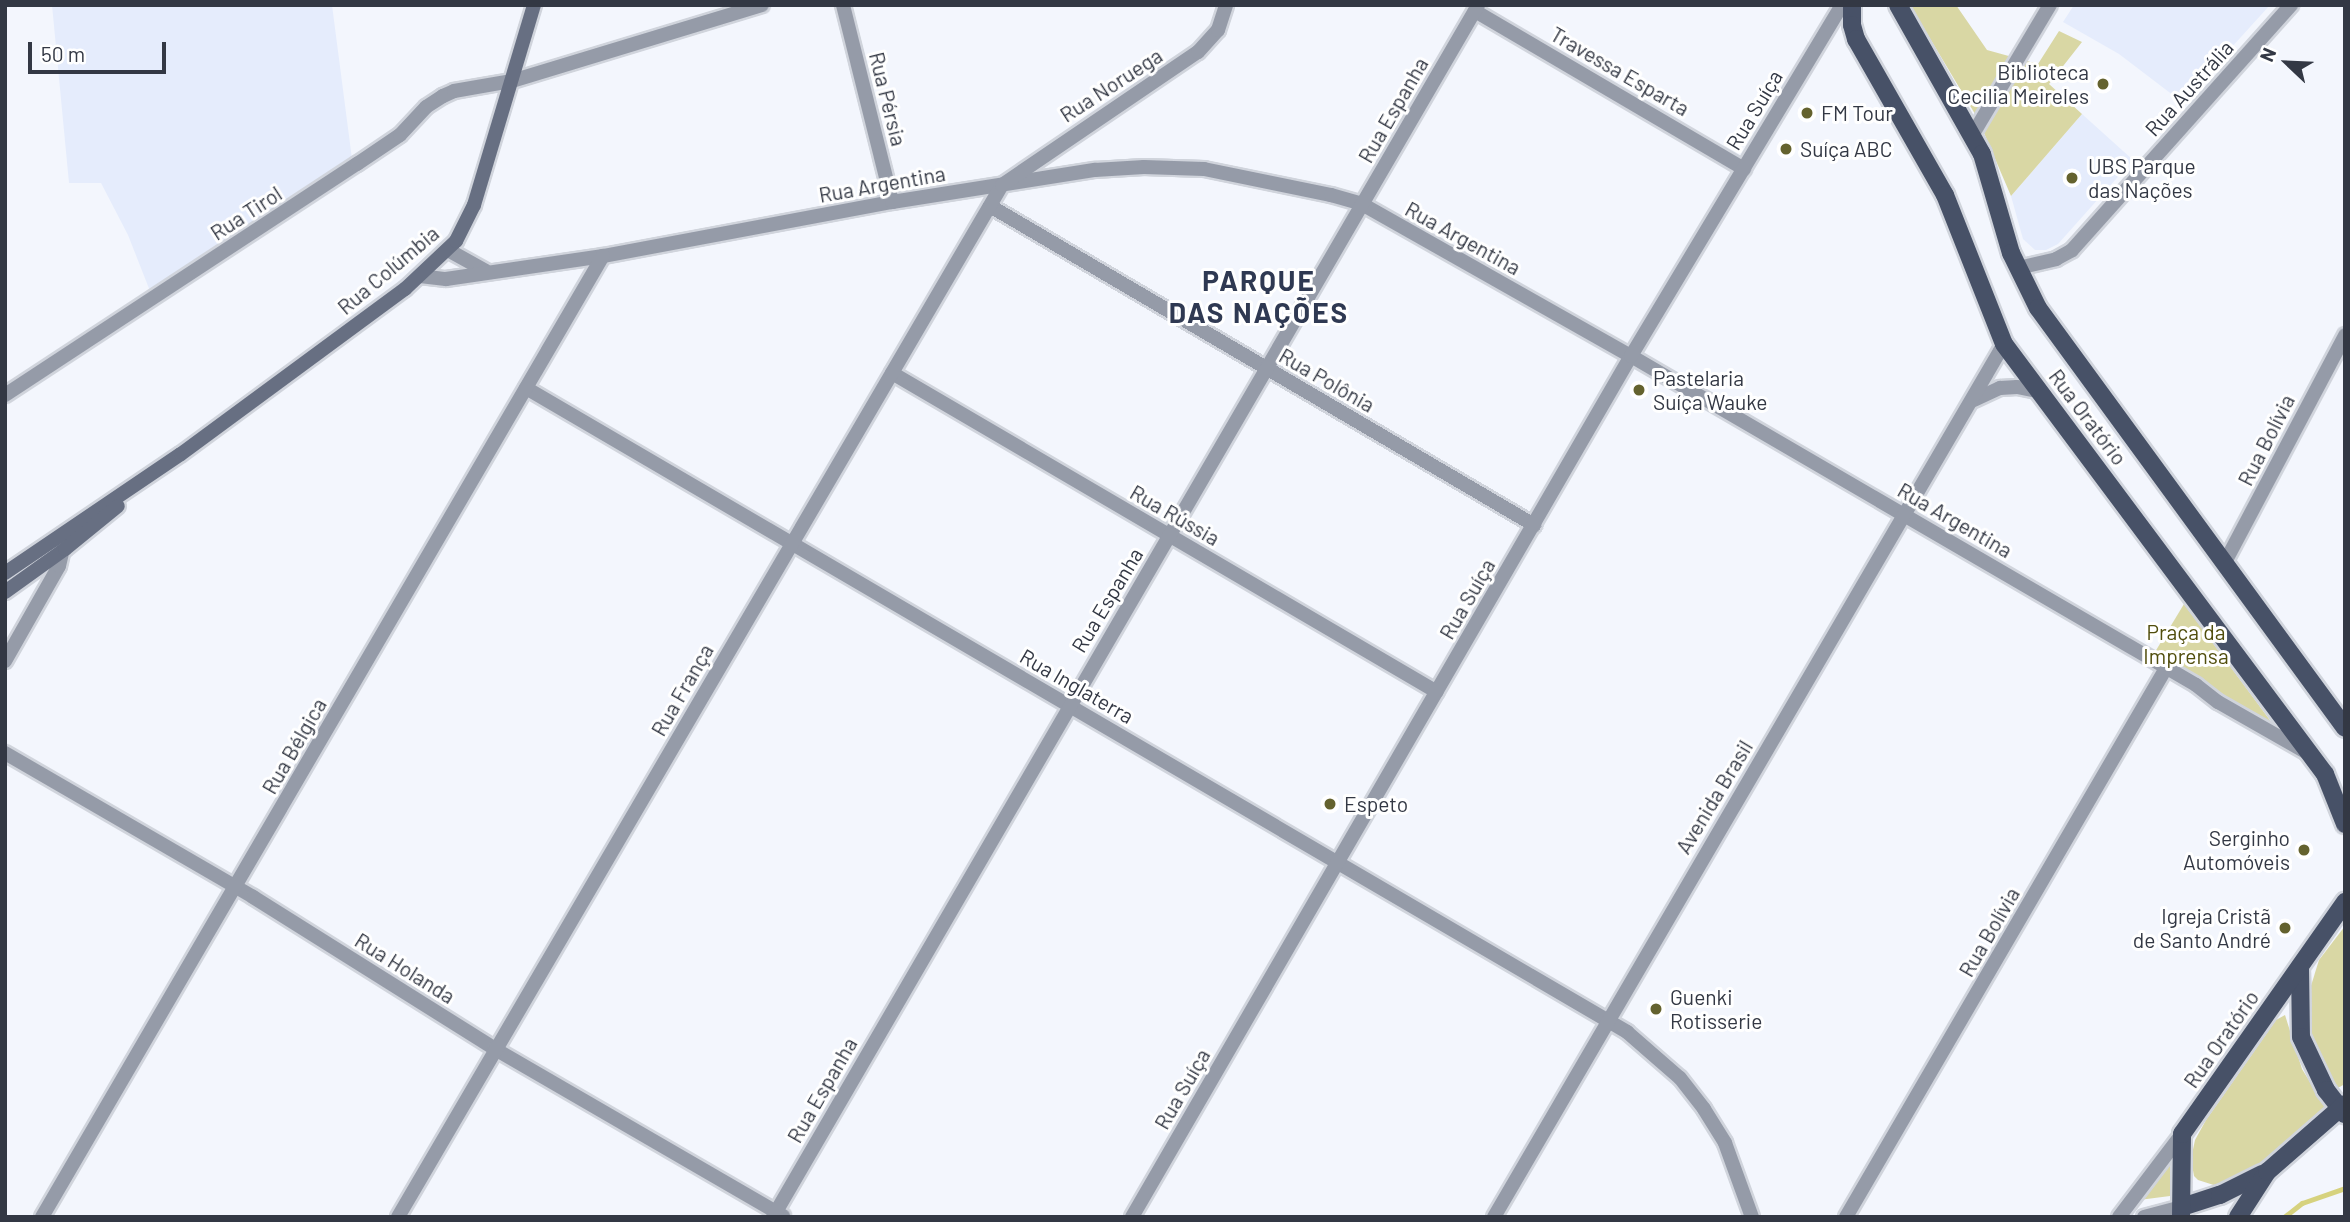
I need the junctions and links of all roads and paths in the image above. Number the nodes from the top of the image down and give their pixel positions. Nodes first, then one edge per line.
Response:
1 (534, 5) edge
2 (762, 5) edge
3 (843, 5) edge
4 (1226, 5) edge
5 (1842, 5) edge
6 (1852, 5) edge
7 (1898, 5) edge
8 (2050, 5) edge
9 (2291, 5) edge
10 (1477, 8) edge
11 (512, 81) junction
12 (1973, 134) junction
13 (1744, 169) junction
14 (1002, 185) junction
15 (892, 202) junction
16 (1362, 205) junction
17 (990, 206) junction
18 (448, 250) junction
19 (603, 256) junction
20 (577, 259) junction
21 (2018, 268) junction
22 (487, 272) junction
23 (419, 276) junction
24 (580, 295) junction
25 (2345, 335) edge
26 (2004, 345) junction
27 (1631, 356) junction
28 (1266, 369) junction
29 (892, 373) junction
30 (527, 388) junction
31 (2042, 392) junction
32 (5, 395) edge
33 (1973, 401) junction
34 (181, 454) junction
35 (1905, 514) junction
36 (1534, 525) junction
37 (61, 534) junction
38 (1170, 536) junction
39 (791, 545) junction
40 (65, 549) junction
41 (2224, 564) junction
42 (5, 573) edge
43 (5, 592) edge
44 (5, 661) edge
45 (2166, 668) junction
46 (1437, 692) junction
47 (1068, 705) junction
48 (2344, 724) edge
49 (5, 753) edge
50 (2310, 755) junction
51 (2345, 824) edge
52 (1337, 863) junction
53 (234, 886) junction
54 (2345, 902) edge
55 (2300, 967) junction
56 (1606, 1020) junction
57 (495, 1049) junction
58 (2343, 1109) edge
59 (2182, 1134) junction
60 (2267, 1172) junction
61 (2181, 1178) junction
62 (2220, 1195) junction
63 (2182, 1212) edge
64 (777, 1215) edge
65 (42, 1217) edge
66 (398, 1217) edge
67 (1132, 1217) edge
68 (1494, 1217) edge
69 (1752, 1217) edge
70 (1846, 1217) edge
71 (2119, 1217) edge
72 (2144, 1217) edge
73 (2238, 1217) edge

1 - 11 main road, Rua Colúmbia
2 - 11 street, Rua Tirol
3 - 15 street, Rua Pérsia
4 - 14 street, Rua Noruega
5 - 13 street, Rua Suíça
6 - 26 main road, Rua Oratório
7 - 12 main road, Rua Oratório
8 - 12 street
9 - 21 street, Rua Austrália
10 - 13 street, Travessa Esparta
10 - 16 street, Rua Espanha
11 - 18 main road, Rua Colúmbia
11 - 32 street, Rua Tirol
12 - 21 main road, Rua Oratório
13 - 27 street, Rua Suíça
14 - 15 street, Rua Argentina
14 - 16 street, Rua Argentina
14 - 17 street, Rua França
15 - 19 street, Rua Argentina
16 - 27 street, Rua Argentina
16 - 28 street, Rua Espanha
17 - 28 street, Rua Polônia
17 - 29 street, Rua França
18 - 22 street
18 - 23 main road, Rua Colúmbia
19 - 20 street, Rua Argentina
19 - 24 street, Rua Bélgica
20 - 22 street, Rua Argentina
20 - 24 street
21 - 41 main road, Rua Oratório
22 - 23 street, Rua Argentina
23 - 34 main road, Rua Colúmbia
24 - 30 street, Rua Bélgica
25 - 41 street, Rua Bolívia
26 - 31 main road, Rua Oratório
26 - 33 street, Avenida Brasil
27 - 35 street, Rua Argentina
27 - 36 street, Rua Suíça
28 - 36 street, Rua Polônia
28 - 38 street, Rua Espanha
29 - 38 street, Rua Rússia
29 - 39 street, Rua França
30 - 39 street, Rua Inglaterra
30 - 53 street, Rua Bélgica
31 - 33 street
31 - 50 main road, Rua Oratório
33 - 35 street, Avenida Brasil
34 - 37 main road, Rua Colúmbia
34 - 40 main road, Rua Colúmbia
35 - 45 street, Rua Argentina
35 - 56 street, Avenida Brasil
36 - 46 street, Rua Suíça
37 - 40 street
37 - 42 main road, Rua Colúmbia
38 - 46 street, Rua Rússia
38 - 47 street, Rua Espanha
39 - 47 street, Rua Inglaterra
39 - 57 street, Rua França
40 - 43 main road, Rua Colúmbia
40 - 44 street
41 - 48 main road, Rua Oratório
45 - 50 street, Rua Argentina
45 - 70 street, Rua Bolívia
46 - 52 street, Rua Suíça
47 - 52 street, Rua Inglaterra
47 - 64 street, Rua Espanha
49 - 53 street, Rua Holanda
50 - 51 main road, Rua Oratório
52 - 56 street, Rua Inglaterra
52 - 67 street, Rua Suíça
53 - 57 street, Rua Holanda
53 - 65 street, Rua Bélgica
54 - 55 main road, Rua Oratório
55 - 58 main road
55 - 59 main road, Rua Oratório
56 - 68 street, Avenida Brasil
56 - 69 street, Rua Inglaterra
57 - 64 street, Rua Holanda
57 - 66 street, Rua França
58 - 60 main road
59 - 61 main road
59 - 71 street
60 - 62 main road
60 - 73 main road
61 - 62 main road
61 - 63 main road
62 - 63 main road
63 - 72 street

